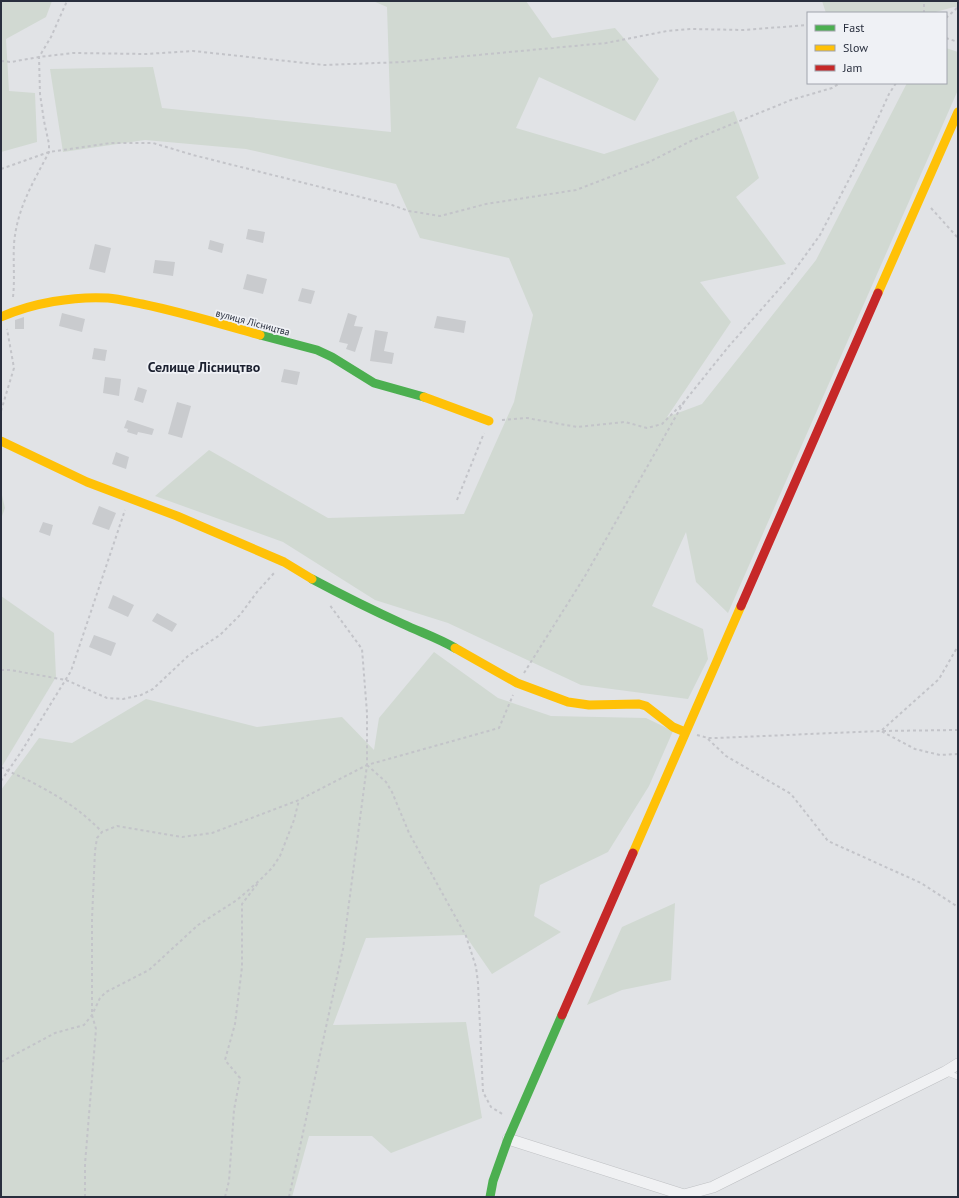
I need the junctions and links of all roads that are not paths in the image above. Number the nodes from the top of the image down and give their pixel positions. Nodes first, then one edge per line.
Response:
1 (958, 112) edge
2 (5, 315) edge
3 (489, 421) road end
4 (1, 441) edge
5 (685, 732) junction
6 (958, 1064) edge
7 (945, 1072) junction
8 (958, 1077) edge
9 (508, 1139) junction
10 (490, 1197) edge

1 - 5 street
2 - 3 street, вулиця Лісництва
4 - 5 street
5 - 9 street
6 - 7 street
7 - 8 lane
7 - 9 street
9 - 10 street

